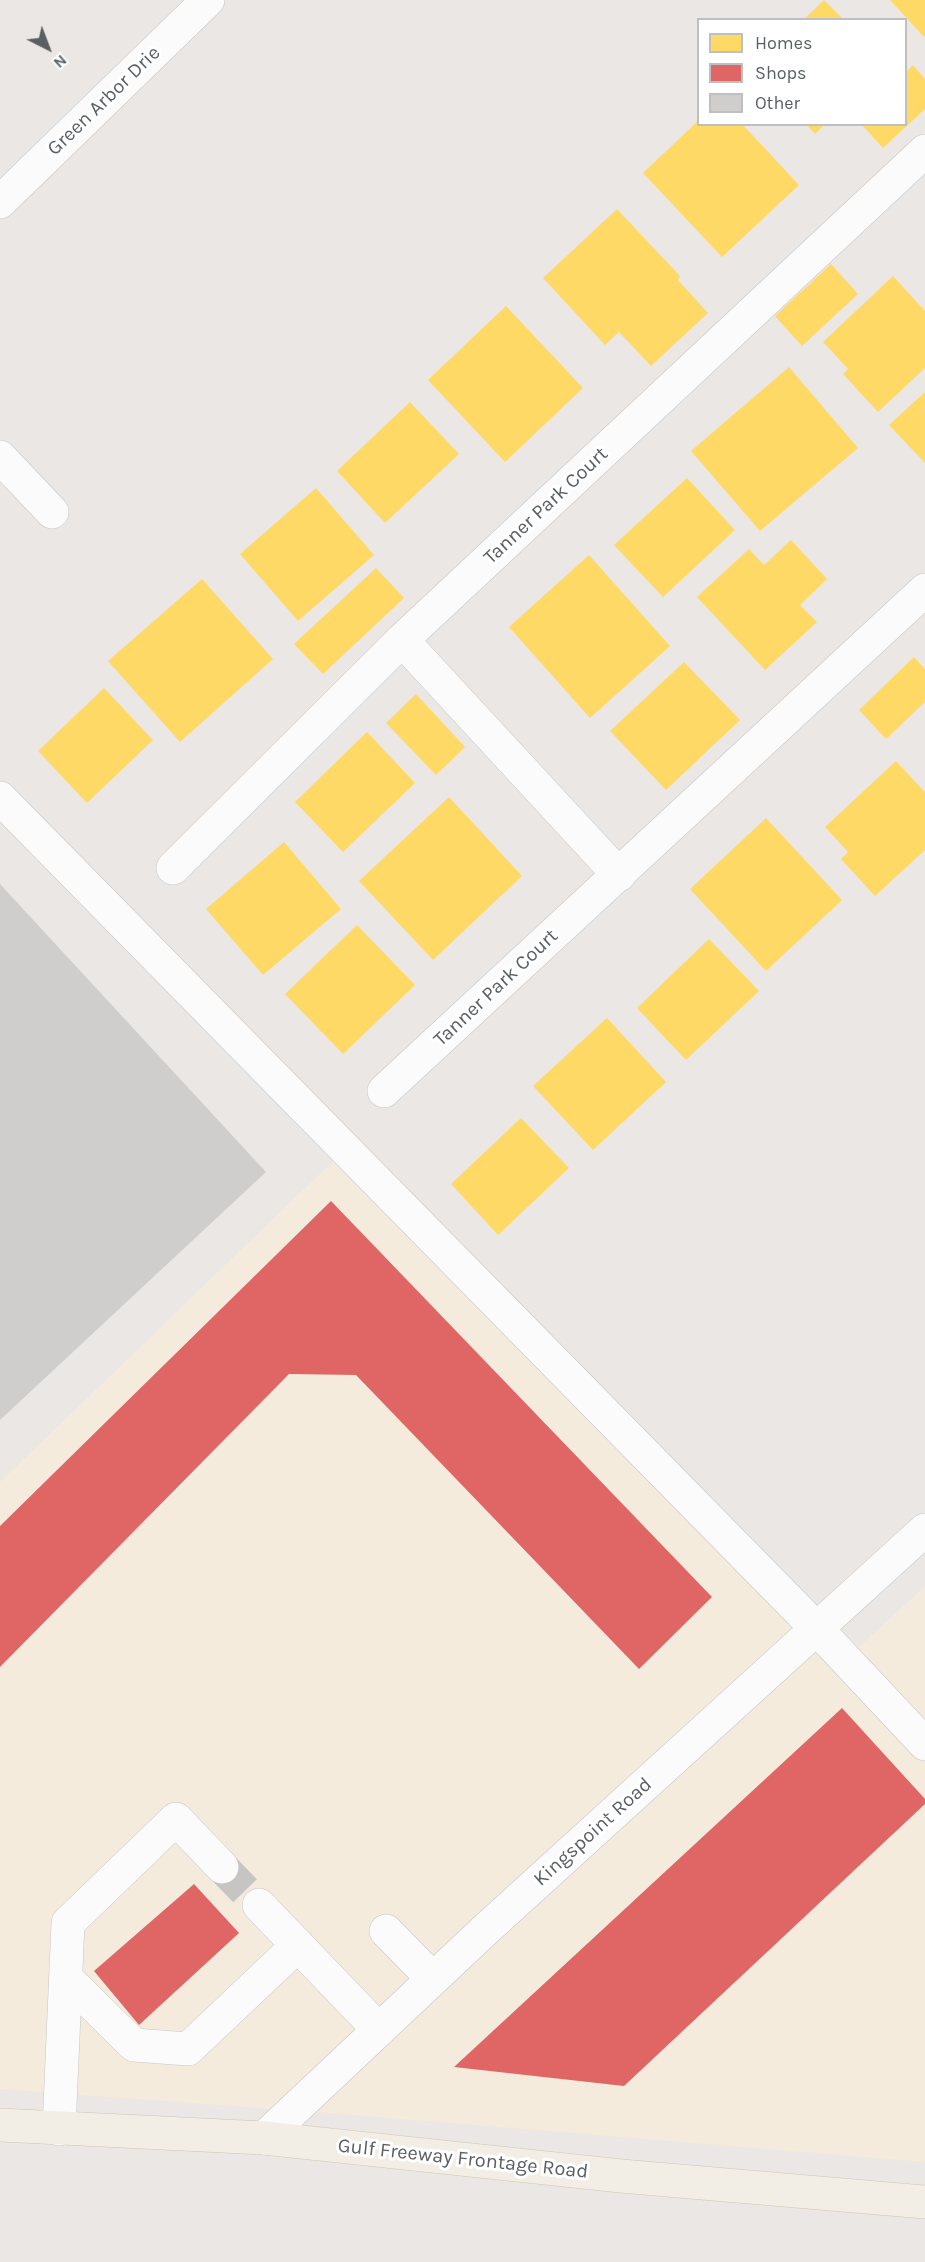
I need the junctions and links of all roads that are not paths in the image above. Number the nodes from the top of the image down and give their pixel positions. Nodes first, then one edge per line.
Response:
1 (208, 0) edge
2 (925, 151) edge
3 (0, 202) edge
4 (0, 457) edge
5 (52, 512) dead end
6 (925, 590) edge
7 (402, 640) junction
8 (0, 798) edge
9 (173, 868) dead end
10 (619, 875) junction
11 (384, 1092) dead end
12 (925, 1530) edge
13 (818, 1629) junction
14 (925, 1744) edge
15 (222, 1867) tunnel mouth
16 (259, 1905) tunnel mouth
17 (386, 1931) dead end
18 (298, 1946) junction
19 (66, 1978) junction
20 (433, 1979) junction
21 (379, 2030) junction
22 (0, 2125) edge
23 (59, 2129) junction
24 (264, 2138) junction
25 (925, 2202) edge

1 - 3 street, Green Arbor Drie
2 - 7 street, Tanner Park Court
4 - 5 street
6 - 10 street, Tanner Park Court
7 - 9 street, Tanner Park Court
7 - 10 street
8 - 13 street
10 - 11 street, Tanner Park Court
12 - 13 street, Kingspoint Road
13 - 14 street
13 - 20 street, Kingspoint Road
15 - 19 street
16 - 18 street
17 - 20 street
18 - 19 street
18 - 21 street
19 - 23 street
20 - 21 street, Kingspoint Road
21 - 24 street, Kingspoint Road
22 - 23 main road, Gulf Freeway Frontage Road
23 - 24 main road, Gulf Freeway Frontage Road
24 - 25 main road, Gulf Freeway Frontage Road

